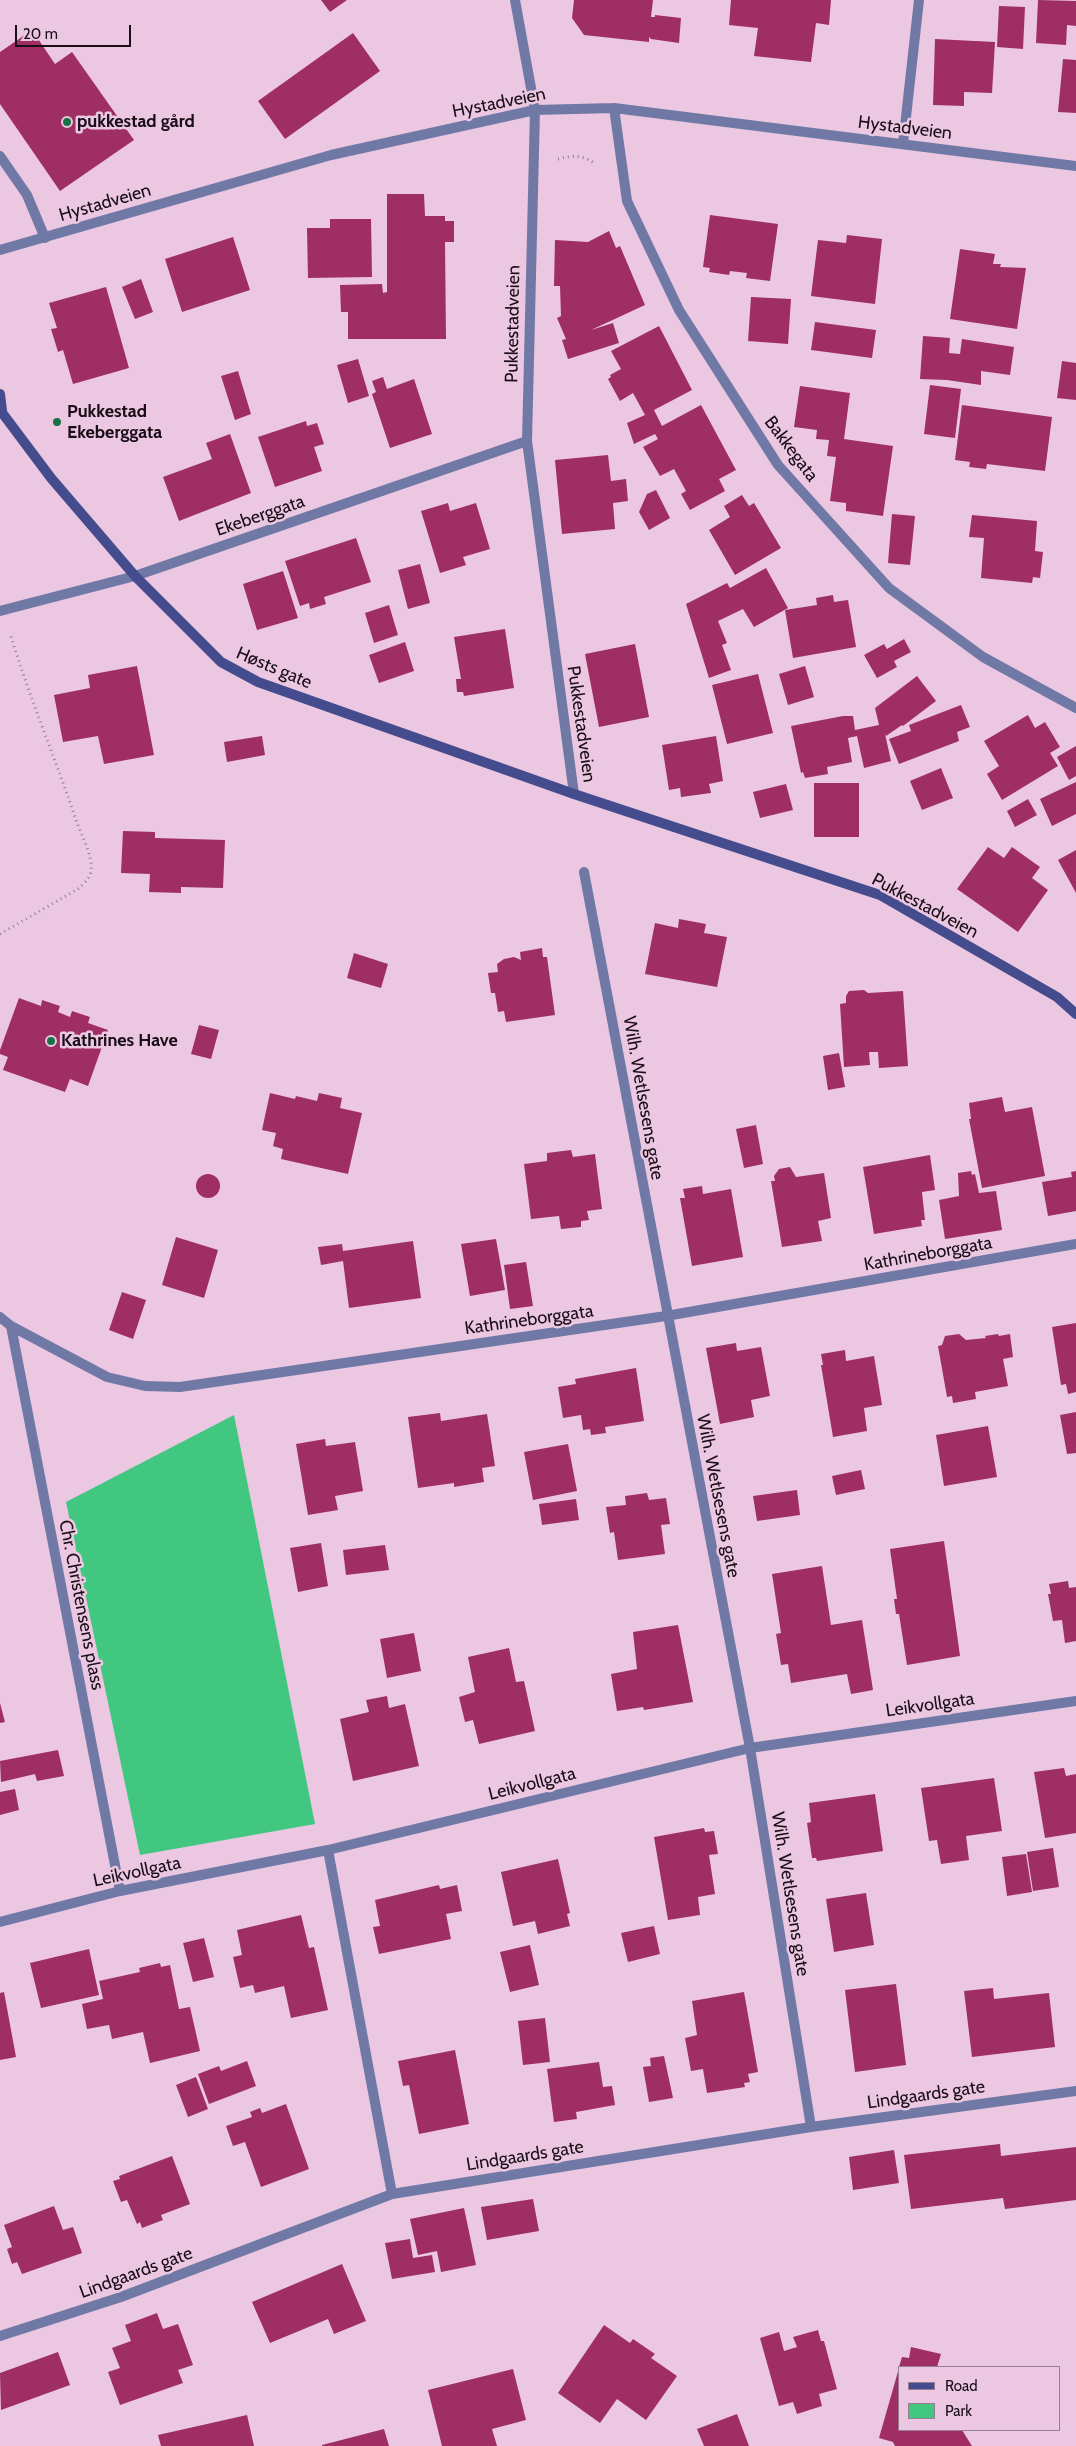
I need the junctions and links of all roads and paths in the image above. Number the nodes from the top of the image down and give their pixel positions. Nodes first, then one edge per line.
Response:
1 (515, 0) edge
2 (918, 0) edge
3 (614, 108) junction
4 (535, 110) junction
5 (903, 144) junction
6 (0, 156) edge
7 (553, 165) dead end
8 (1076, 166) edge
9 (597, 167) dead end
10 (45, 238) junction
11 (0, 250) edge
12 (0, 394) edge
13 (1, 411) edge
14 (526, 442) junction
15 (135, 576) junction
16 (2, 611) edge
17 (1076, 708) edge
18 (574, 794) junction
19 (584, 872) dead end
20 (0, 934) edge
21 (1076, 1014) edge
22 (1076, 1244) edge
23 (666, 1316) junction
24 (0, 1317) edge
25 (11, 1326) junction
26 (1076, 1701) edge
27 (750, 1748) junction
28 (328, 1850) junction
29 (120, 1890) junction
30 (0, 1922) edge
31 (1076, 2091) edge
32 (811, 2127) junction
33 (392, 2194) junction
34 (0, 2336) edge

1 - 4 street, Pukkestadveien
2 - 5 street
3 - 4 street, Hystadveien
3 - 5 street, Hystadveien
3 - 17 street, Bakkegata
4 - 10 street, Hystadveien
4 - 14 street, Pukkestadveien
5 - 8 street, Hystadveien
6 - 10 street
7 - 9 path
10 - 11 street, Hystadveien
12 - 13 main road, Høsts gate
13 - 15 main road, Høsts gate
14 - 15 street, Ekeberggata
14 - 18 street, Pukkestadveien
15 - 16 street, Ekeberggata
15 - 18 main road, Høsts gate
16 - 20 path
18 - 21 main road, Pukkestadveien
19 - 23 street, Wilh. Wetlsesens gate
22 - 23 street, Kathrineborggata
23 - 25 street, Kathrineborggata
23 - 27 street, Wilh. Wetlsesens gate
24 - 25 street, Kathrineborggata
25 - 29 street, Chr. Christensens plass
26 - 27 street, Leikvollgata
27 - 28 street, Leikvollgata
27 - 32 street, Wilh. Wetlsesens gate
28 - 29 street, Leikvollgata
28 - 33 street
29 - 30 street, Leikvollgata
31 - 32 street, Lindgaards gate
32 - 33 street, Lindgaards gate
33 - 34 street, Lindgaards gate

